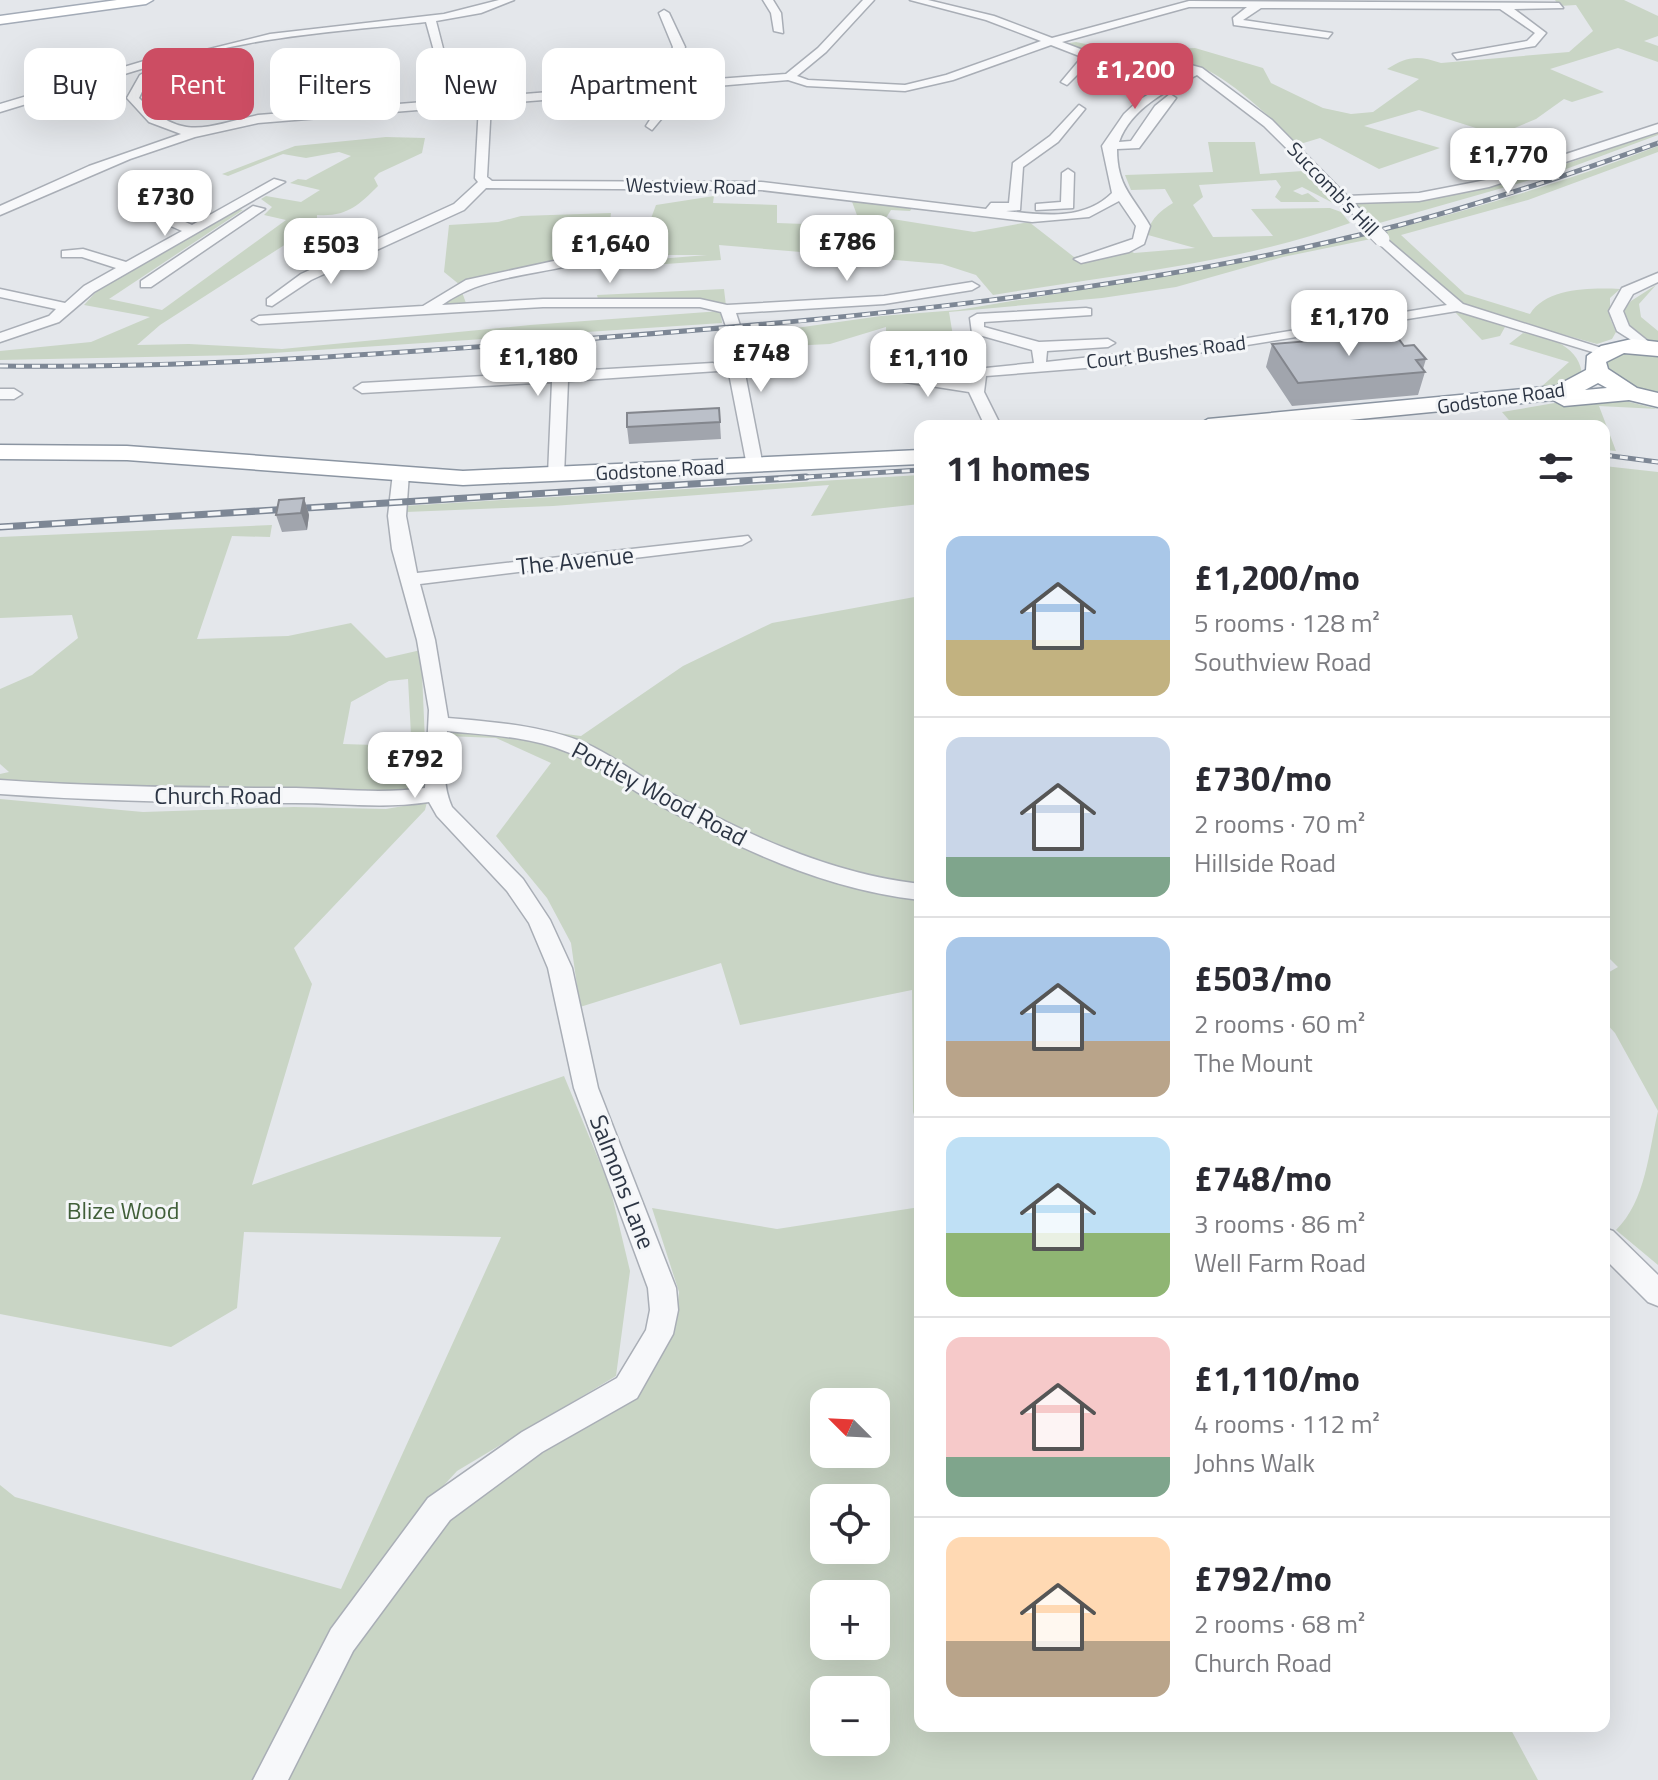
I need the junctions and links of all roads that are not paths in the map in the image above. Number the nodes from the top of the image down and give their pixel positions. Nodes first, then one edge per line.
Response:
1 (146, 0) edge
2 (509, 0) edge
3 (768, 0) edge
4 (869, 0) edge
5 (915, 0) edge
6 (1184, 2) edge
7 (1316, 2) edge
8 (1260, 3) junction
9 (1501, 5) junction
10 (1559, 6) dead end
11 (664, 13) dead end
12 (430, 19) junction
13 (0, 20) edge
14 (779, 31) dead end
15 (1328, 35) dead end
16 (1049, 42) junction
17 (212, 48) edge
18 (439, 48) edge
19 (679, 48) edge
20 (1089, 56) junction
21 (1457, 56) dead end
22 (142, 63) edge
23 (1198, 70) junction
24 (789, 77) junction
25 (142, 81) edge
26 (725, 82) edge
27 (1067, 82) dead end
28 (1170, 98) dead end
29 (416, 105) edge
30 (142, 107) edge
31 (0, 108) edge
32 (1079, 109) dead end
33 (156, 120) edge
34 (485, 120) edge
35 (656, 120) edge
36 (652, 126) dead end
37 (1658, 128) edge
38 (189, 133) junction
39 (1108, 146) junction
40 (1068, 173) dead end
41 (279, 182) dead end
42 (483, 184) junction
43 (1118, 194) junction
44 (246, 200) junction
45 (1343, 200) junction
46 (1015, 207) junction
47 (0, 211) edge
48 (151, 212) dead end
49 (971, 212) junction
50 (194, 231) junction
51 (67, 254) dead end
52 (1081, 259) dead end
53 (563, 263) dead end
54 (130, 268) junction
55 (1658, 277) edge
56 (146, 284) dead end
57 (972, 286) dead end
58 (0, 293) edge
59 (272, 302) dead end
60 (1458, 307) junction
61 (70, 308) junction
62 (727, 309) junction
63 (425, 312) junction
64 (1086, 312) dead end
65 (259, 320) dead end
66 (0, 338) edge
67 (1108, 343) dead end
68 (1039, 347) junction
69 (1652, 347) edge
70 (1607, 352) junction
71 (1041, 365) junction
72 (713, 368) dead end
73 (886, 374) dead end
74 (560, 377) junction
75 (362, 388) dead end
76 (975, 389) junction
77 (1649, 399) edge
78 (1484, 406) junction
79 (990, 420) edge
80 (1291, 420) edge
81 (1372, 420) edge
82 (914, 448) edge
83 (0, 452) edge
84 (914, 457) edge
85 (754, 461) junction
86 (556, 470) junction
87 (401, 473) junction
88 (742, 540) dead end
89 (407, 580) junction
90 (440, 724) junction
91 (0, 787) edge
92 (436, 794) junction
93 (914, 892) edge
94 (1610, 1246) edge
95 (1658, 1293) edge
96 (270, 1780) edge

1 - 13 main road
2 - 12 street
3 - 14 street
4 - 24 street
5 - 16 street, Succomb's Hill
6 - 8 street
6 - 16 street
7 - 8 street
7 - 9 street
8 - 15 street
9 - 10 street
9 - 21 street
11 - 19 street
12 - 17 street
12 - 18 street
16 - 20 street, Succomb's Hill
16 - 24 street
20 - 23 street, Succomb's Hill
20 - 27 street
22 - 31 street
23 - 39 street
23 - 45 street, Succomb's Hill
24 - 26 street
25 - 30 street
28 - 39 street
29 - 38 street
32 - 46 street
33 - 38 street
34 - 42 street
35 - 36 street
37 - 45 street
38 - 47 street
39 - 43 street
40 - 46 street
41 - 44 street
42 - 49 street, Westview Road
42 - 59 street
43 - 49 street, Westview Road
43 - 52 street
44 - 50 street
44 - 56 street
45 - 60 street, Succomb's Hill, bridge
46 - 49 street
48 - 50 street
50 - 54 street
51 - 54 street
53 - 63 street
54 - 61 street
55 - 70 street
57 - 62 street
58 - 61 street
60 - 70 street, Succomb's Hill
60 - 71 street, Court Bushes Road
61 - 66 street
62 - 63 street
62 - 85 street
63 - 65 street
64 - 68 street
67 - 68 street
68 - 71 street
69 - 70 highway
70 - 77 highway
70 - 78 highway, Godstone Road
71 - 76 street, Court Bushes Road
72 - 74 street
73 - 76 street
74 - 75 street
74 - 86 street
76 - 79 street
77 - 78 highway, Godstone Road
78 - 80 highway, Godstone Road
78 - 81 highway, Godstone Road
82 - 85 highway, Godstone Road
83 - 87 highway, Godstone Road
84 - 85 highway, Godstone Road
85 - 86 highway, Godstone Road
86 - 87 highway, Godstone Road
87 - 89 street
88 - 89 street, The Avenue
89 - 90 street
90 - 92 street
90 - 93 street, Portley Wood Road
91 - 92 street, Church Road
92 - 96 street, Salmons Lane
94 - 95 street

